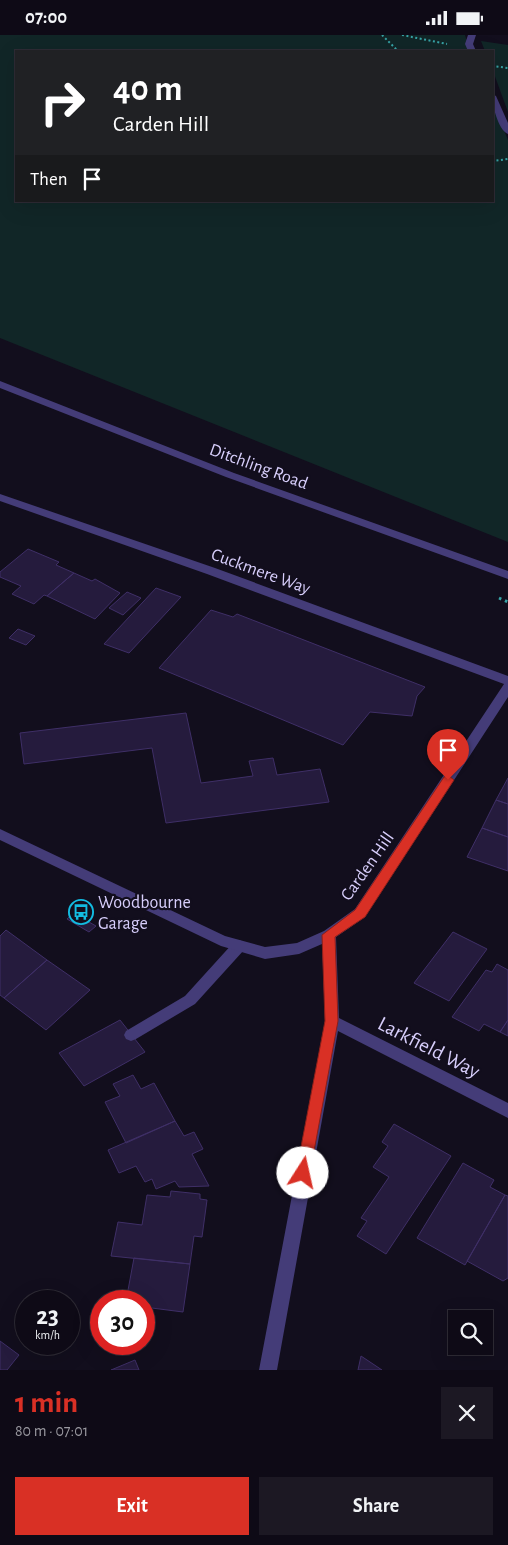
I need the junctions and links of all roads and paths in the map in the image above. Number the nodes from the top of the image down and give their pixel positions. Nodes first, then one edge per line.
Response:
1 (382, 35) edge
2 (402, 35) edge
3 (472, 35) edge
4 (456, 46) dead end
5 (397, 50) edge
6 (472, 50) edge
7 (494, 66) edge
8 (508, 69) edge
9 (494, 100) edge
10 (508, 132) edge
11 (508, 159) edge
12 (494, 161) edge
13 (0, 384) edge
14 (0, 497) edge
15 (508, 575) edge
16 (508, 681) edge
17 (508, 687) edge
18 (0, 834) edge
19 (329, 935) junction
20 (239, 946) junction
21 (332, 1021) junction
22 (132, 1035) dead end
23 (508, 1111) edge
24 (268, 1370) edge

1 - 5 path
2 - 4 path
3 - 6 street
7 - 8 path
9 - 10 street
11 - 12 path
13 - 15 street, Ditchling Road
14 - 16 street, Cuckmere Way
17 - 19 street, Carden Hill
18 - 20 street, Carden Hill
19 - 20 street, Carden Hill
19 - 21 street
20 - 22 street
21 - 23 street, Larkfield Way
21 - 24 street

